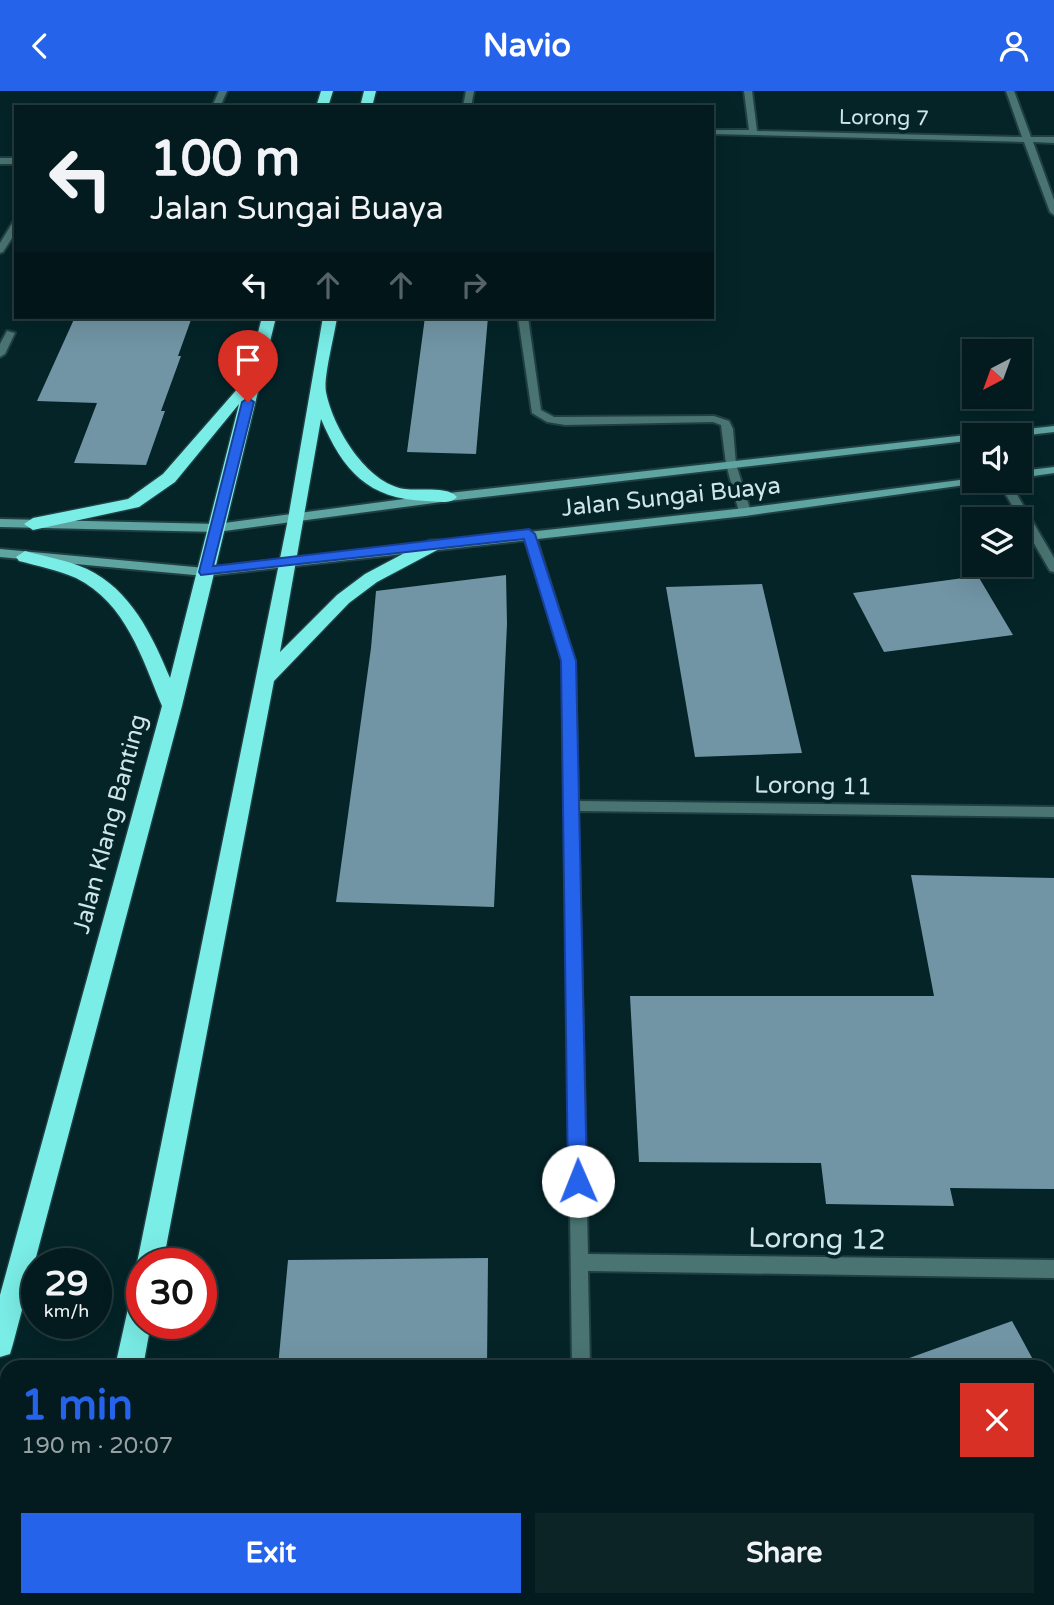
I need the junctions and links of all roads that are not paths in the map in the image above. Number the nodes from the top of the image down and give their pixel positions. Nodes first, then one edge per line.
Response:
1 (748, 91) edge
2 (1010, 91) edge
3 (714, 132) edge
4 (753, 133) junction
5 (1027, 139) junction
6 (1054, 140) edge
7 (1054, 212) edge
8 (14, 227) edge
9 (0, 250) edge
10 (268, 319) edge
11 (330, 319) edge
12 (523, 319) edge
13 (10, 333) dead end
14 (0, 354) edge
15 (254, 377) junction
16 (318, 389) junction
17 (1054, 429) edge
18 (1032, 431) edge
19 (962, 438) edge
20 (731, 464) junction
21 (1054, 470) edge
22 (1032, 473) edge
23 (962, 483) edge
24 (1010, 493) edge
25 (449, 496) junction
26 (745, 512) junction
27 (297, 519) junction
28 (0, 523) edge
29 (33, 524) junction
30 (217, 528) junction
31 (529, 534) junction
32 (436, 544) junction
33 (0, 553) edge
34 (25, 557) junction
35 (289, 562) junction
36 (1054, 568) edge
37 (205, 572) junction
38 (265, 678) junction
39 (172, 706) junction
40 (572, 806) junction
41 (1054, 812) edge
42 (153, 1248) edge
43 (579, 1262) junction
44 (1054, 1269) edge
45 (135, 1339) edge
46 (0, 1344) edge
47 (130, 1360) edge
48 (581, 1360) edge

1 - 4 street
2 - 5 street
3 - 4 street, Lorong 7
4 - 5 street, Lorong 7
5 - 6 street, Lorong 7
5 - 7 street
8 - 9 street
10 - 15 highway, Jalan Klang Banting
11 - 16 highway
12 - 20 street
13 - 14 street
15 - 29 highway
15 - 30 highway, Jalan Klang Banting
16 - 25 highway
16 - 27 highway
17 - 18 street
19 - 20 street, Jalan Sungai Buaya
20 - 25 street, Jalan Sungai Buaya
20 - 26 street
21 - 22 street
23 - 26 street, Jalan Sungai Buaya
24 - 36 street
25 - 27 street, Jalan Sungai Buaya
26 - 31 street, Jalan Sungai Buaya
27 - 30 street, Jalan Sungai Buaya
27 - 35 highway
28 - 29 street, Jalan Sungai Buaya
29 - 30 street, Jalan Sungai Buaya
30 - 37 highway, Jalan Klang Banting
31 - 32 street, Jalan Sungai Buaya
31 - 40 street
32 - 35 street, Jalan Sungai Buaya
32 - 38 highway
33 - 34 street, Jalan Sungai Buaya
34 - 37 street, Jalan Sungai Buaya
34 - 39 highway
35 - 37 street, Jalan Sungai Buaya
35 - 38 highway
37 - 39 highway, Jalan Klang Banting
38 - 42 highway
39 - 46 highway, Jalan Klang Banting
40 - 41 street, Lorong 11
40 - 43 street
43 - 44 street, Lorong 12
43 - 48 street
45 - 47 highway

